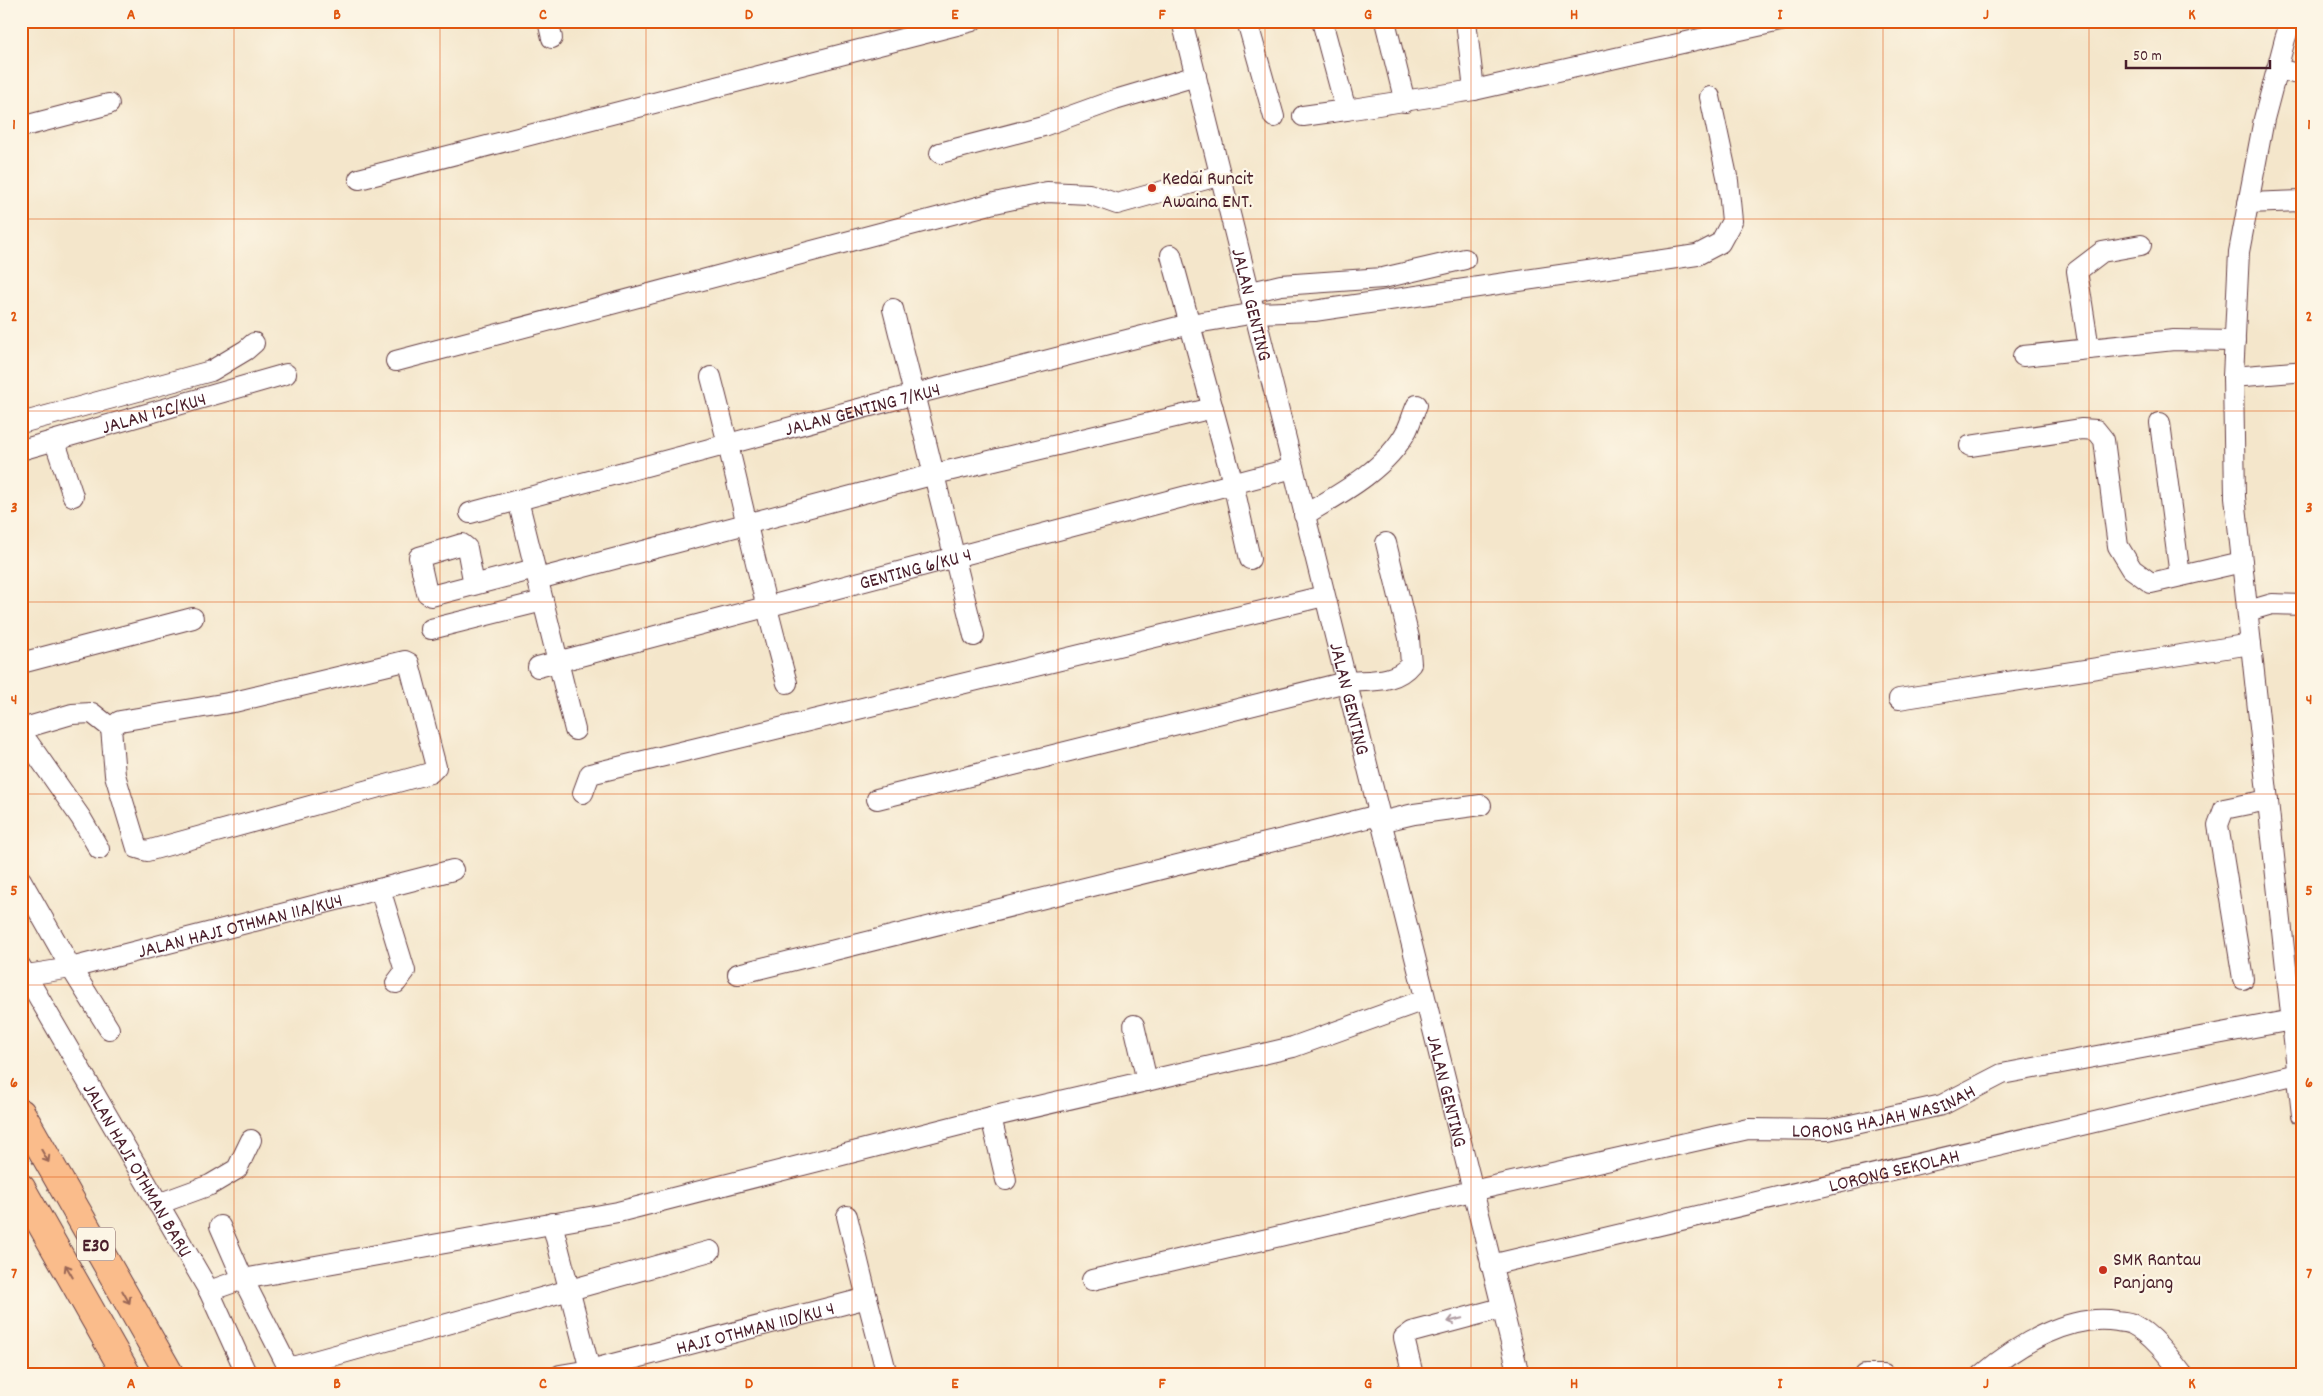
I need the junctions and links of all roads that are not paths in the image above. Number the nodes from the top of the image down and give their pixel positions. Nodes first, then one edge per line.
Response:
1 (972, 21) edge
2 (1182, 21) edge
3 (1247, 21) edge
4 (1322, 21) edge
5 (1386, 21) edge
6 (1466, 21) edge
7 (1780, 21) edge
8 (2291, 21) edge
9 (2277, 69) junction
10 (2302, 75) edge
11 (1196, 76) junction
12 (1474, 90) junction
13 (1710, 97) dead end
14 (1405, 102) junction
15 (109, 104) dead end
16 (1346, 110) junction
17 (1302, 116) dead end
18 (1274, 117) dead end
19 (21, 127) edge
20 (940, 153) dead end
21 (1221, 175) junction
22 (358, 179) dead end
23 (2302, 201) edge
24 (2248, 203) junction
25 (2141, 245) dead end
26 (1172, 255) dead end
27 (1465, 259) dead end
28 (1251, 292) junction
29 (893, 309) dead end
30 (1256, 312) junction
31 (1190, 324) junction
32 (2235, 341) junction
33 (254, 343) dead end
34 (2089, 349) junction
35 (2023, 356) dead end
36 (396, 361) dead end
37 (2294, 372) dead end
38 (286, 374) dead end
39 (711, 377) dead end
40 (2233, 377) junction
41 (915, 394) junction
42 (1417, 405) dead end
43 (1213, 408) junction
44 (21, 423) edge
45 (2160, 423) dead end
46 (55, 442) junction
47 (729, 444) junction
48 (1970, 446) dead end
49 (21, 450) edge
50 (1293, 468) junction
51 (935, 474) junction
52 (1233, 483) junction
53 (73, 496) dead end
54 (518, 500) junction
55 (470, 513) dead end
56 (1304, 515) junction
57 (747, 524) junction
58 (1386, 543) dead end
59 (956, 556) junction
60 (1250, 559) dead end
61 (2242, 562) junction
62 (536, 574) junction
63 (2180, 576) junction
64 (474, 585) dead end
65 (1324, 596) junction
66 (543, 601) junction
67 (2302, 605) edge
68 (765, 607) junction
69 (2248, 611) junction
70 (193, 618) dead end
71 (431, 629) dead end
72 (974, 636) dead end
73 (2251, 644) junction
74 (558, 661) junction
75 (21, 663) edge
76 (538, 667) dead end
77 (1346, 682) junction
78 (787, 683) dead end
79 (1899, 699) dead end
80 (111, 728) junction
81 (21, 730) edge
82 (575, 730) dead end
83 (583, 792) dead end
84 (877, 799) dead end
85 (2268, 800) junction
86 (1482, 805) dead end
87 (1380, 818) junction
88 (98, 849) dead end
89 (453, 870) dead end
90 (21, 880) edge
91 (380, 889) junction
92 (71, 968) junction
93 (24, 971) edge
94 (738, 974) dead end
95 (2243, 979) dead end
96 (396, 983) dead end
97 (1424, 1000) junction
98 (2292, 1020) junction
99 (1134, 1025) dead end
100 (109, 1029) dead end
101 (2298, 1074) junction
102 (1146, 1081) junction
103 (21, 1113) edge
104 (2302, 1115) edge
105 (991, 1117) junction
106 (251, 1140) dead end
107 (1006, 1180) dead end
108 (21, 1188) edge
109 (1472, 1191) junction
110 (158, 1204) junction
111 (847, 1216) dead end
112 (552, 1223) junction
113 (220, 1226) dead end
114 (710, 1251) dead end
115 (1491, 1265) junction
116 (243, 1279) junction
117 (1092, 1280) dead end
118 (570, 1290) junction
119 (209, 1292) junction
120 (867, 1298) junction
121 (1502, 1308) junction
122 (590, 1370) junction
123 (291, 1371) edge
124 (127, 1375) edge
125 (170, 1375) edge
126 (247, 1375) edge
127 (560, 1375) edge
128 (887, 1375) edge
129 (1413, 1375) edge
130 (1519, 1375) edge
131 (1865, 1375) edge
132 (1884, 1375) edge
133 (1982, 1375) edge
134 (2184, 1375) edge

1 - 22 street
2 - 11 street, JALAN GENTING
3 - 18 street
4 - 16 street
5 - 14 street
6 - 12 street
7 - 12 street
8 - 9 street
9 - 10 street
9 - 24 street
11 - 20 street
11 - 21 street, JALAN GENTING
12 - 14 street
13 - 30 street, JALAN GENTING 7/KU4
14 - 16 street
15 - 19 street
16 - 17 street
21 - 28 street, JALAN GENTING
21 - 36 street
23 - 24 street
24 - 32 street
25 - 34 street
26 - 31 street
27 - 28 street
28 - 30 street, JALAN GENTING
29 - 41 street
30 - 31 street, JALAN GENTING 7/KU4
30 - 50 street, JALAN GENTING
31 - 41 street, JALAN GENTING 7/KU4
31 - 43 street
32 - 34 street
32 - 40 street
33 - 44 street
34 - 35 street
37 - 40 street
38 - 46 street, JALAN 12C/KU4
39 - 47 street
40 - 61 street
41 - 47 street, JALAN GENTING 7/KU4
41 - 51 street
42 - 56 street
43 - 51 street
43 - 52 street
45 - 63 street
46 - 49 street, JALAN 12C/KU4
46 - 53 street
47 - 54 street, JALAN GENTING 7/KU4
47 - 57 street
48 - 63 street
50 - 52 street, GENTING 6/KU 4
50 - 56 street, JALAN GENTING
51 - 57 street
51 - 59 street
52 - 59 street, GENTING 6/KU 4
52 - 60 street
54 - 55 street, JALAN GENTING 7/KU4
54 - 62 street
56 - 65 street, JALAN GENTING
57 - 62 street
57 - 68 street
58 - 77 street
59 - 68 street, GENTING 6/KU 4
59 - 72 street
61 - 63 street
61 - 69 street
62 - 64 street
62 - 66 street
65 - 77 street, JALAN GENTING
65 - 83 street
66 - 71 street
66 - 74 street
67 - 69 street
68 - 74 street, GENTING 6/KU 4
68 - 78 street
69 - 73 street
70 - 75 street
73 - 79 street
73 - 85 street
74 - 76 street, GENTING 6/KU 4
74 - 82 street
77 - 84 street
77 - 87 street, JALAN GENTING
80 - 80 street
80 - 81 street
81 - 88 street
85 - 95 street
85 - 98 street
86 - 87 street
87 - 94 street
87 - 97 street, JALAN GENTING
89 - 91 street, JALAN HAJI OTHMAN 11A/KU4
90 - 92 street
91 - 92 street, JALAN HAJI OTHMAN 11A/KU4
91 - 96 street
92 - 93 street, JALAN HAJI OTHMAN 11A/KU4
92 - 100 street
93 - 110 street, JALAN HAJI OTHMAN BARU
97 - 102 street
97 - 109 street, JALAN GENTING
98 - 101 street
98 - 109 street, LORONG HAJAH WASINAH
99 - 102 street
101 - 104 street
101 - 115 street, LORONG SEKOLAH
102 - 105 street
103 -> 125 highway, E30
105 - 107 street
105 - 112 street
106 - 110 street
124 -> 108 highway, E30
109 - 115 street, JALAN GENTING
109 - 117 street, LORONG HAJAH WASINAH
110 - 119 street, JALAN HAJI OTHMAN BARU
111 - 120 street
112 - 116 street
112 - 118 street
113 - 116 street
114 - 118 street
115 - 121 street, JALAN GENTING
116 - 119 street
116 - 123 street
118 - 122 street
118 - 123 street
119 - 126 street, JALAN HAJI OTHMAN BARU
120 - 122 street, HAJI OTHMAN 11D/KU 4
120 - 128 street
121 -> 129 street
121 - 130 street, JALAN GENTING
122 - 127 street, HAJI OTHMAN 11D/KU 4
131 - 132 street
133 - 134 street

